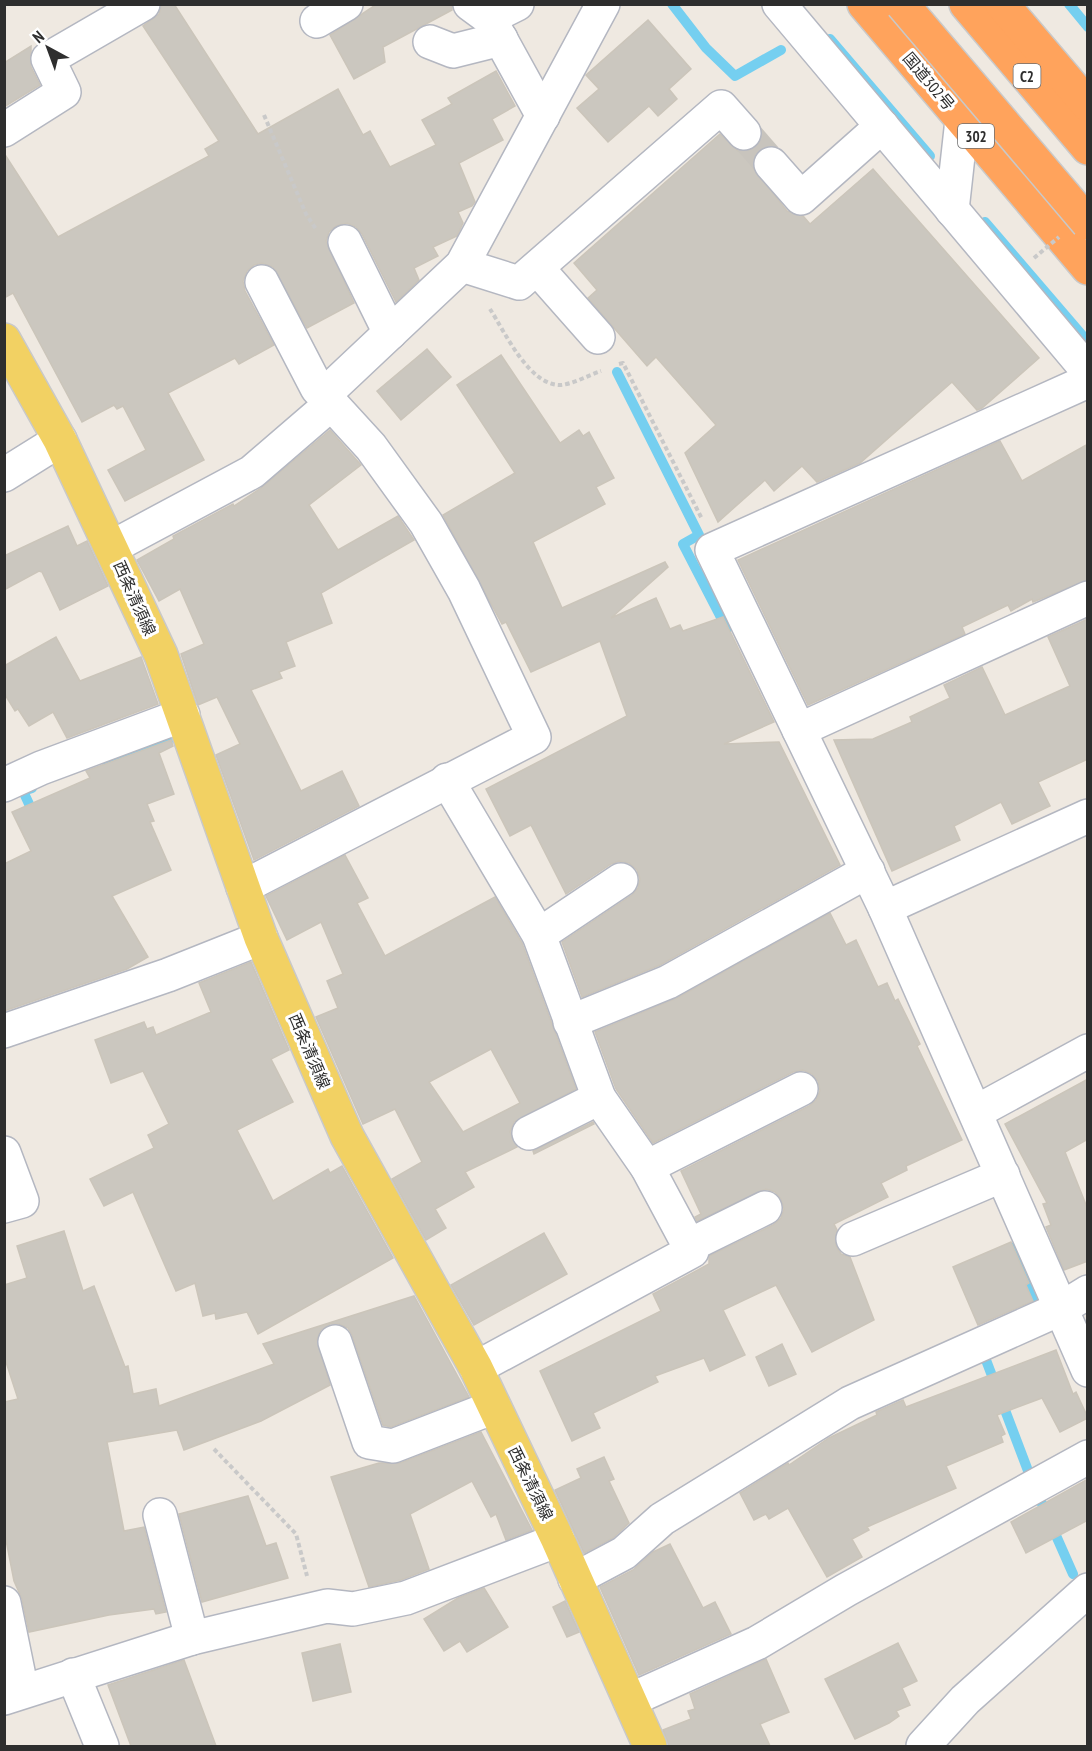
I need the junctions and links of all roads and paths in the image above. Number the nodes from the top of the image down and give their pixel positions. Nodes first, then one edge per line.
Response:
1 (143, 4) edge
2 (346, 4) edge
3 (603, 4) edge
4 (779, 4) edge
5 (864, 4) edge
6 (902, 4) edge
7 (966, 4) edge
8 (1002, 4) edge
9 (494, 17) edge
10 (317, 21) dead end
11 (430, 42) dead end
12 (1088, 105) edge
13 (264, 114) dead end
14 (543, 116) junction
15 (962, 120) junction
16 (882, 126) junction
17 (4, 130) edge
18 (744, 133) tunnel mouth
19 (1088, 148) edge
20 (771, 164) tunnel mouth
21 (952, 210) junction
22 (1088, 223) edge
23 (345, 242) joint
24 (462, 265) junction
25 (537, 268) junction
26 (1088, 268) edge
27 (262, 282) dead end
28 (390, 333) junction
29 (598, 337) dead end
30 (4, 340) edge
31 (612, 367) dead end
32 (602, 370) dead end
33 (1088, 371) edge
34 (1088, 381) edge
35 (328, 399) junction
36 (60, 440) junction
37 (4, 476) edge
38 (112, 547) junction
39 (716, 548) junction
40 (1088, 598) edge
41 (183, 715) junction
42 (799, 730) junction
43 (447, 780) junction
44 (4, 785) edge
45 (1088, 816) edge
46 (868, 871) junction
47 (621, 880) dead end
48 (243, 887) junction
49 (885, 908) junction
50 (539, 934) junction
51 (261, 938) junction
52 (570, 1022) junction
53 (4, 1031) edge
54 (1088, 1051) edge
55 (801, 1089) dead end
56 (599, 1098) junction
57 (976, 1112) junction
58 (529, 1133) dead end
59 (4, 1153) edge
60 (647, 1167) junction
61 (1003, 1175) junction
62 (4, 1206) edge
63 (765, 1209) dead end
64 (853, 1239) dead end
65 (688, 1246) junction
66 (1075, 1300) edge
67 (335, 1342) dead end
68 (476, 1368) junction
69 (1088, 1370) edge
70 (494, 1407) junction
71 (214, 1449) dead end
72 (1088, 1456) edge
73 (160, 1515) dead end
74 (558, 1540) junction
75 (576, 1579) junction
76 (4, 1602) edge
77 (1084, 1604) edge
78 (316, 1609) junction
79 (192, 1638) junction
80 (73, 1675) junction
81 (13, 1695) edge
82 (630, 1700) junction
83 (102, 1746) edge
84 (651, 1746) edge
85 (922, 1746) edge

1 - 17 street
2 - 10 street
3 - 14 street
4 - 16 street
5 - 15 highway, 国道302号 / 302
6 - 22 highway, bridge
7 - 19 highway, C2
8 - 12 highway
9 - 11 street
9 - 14 street
13 - 23 path
14 - 24 street
15 - 21 street
15 - 26 highway, 国道302号 / 302
16 - 20 street
16 - 21 street
18 - 25 street
21 - 33 street
23 - 28 street
24 - 25 street
24 - 28 street
24 - 32 path
25 - 29 street
27 - 35 street
28 - 35 street
30 - 36 main road, 西条清須線
31 - 39 path
34 - 39 street
35 - 38 street
35 - 43 street
36 - 37 street
36 - 38 main road, 西条清須線
38 - 41 main road, 西条清須線
39 - 42 street
40 - 42 street
41 - 44 street
41 - 48 main road, 西条清須線
42 - 46 street
43 - 48 street
43 - 50 street
45 - 49 street
46 - 49 street
46 - 52 street
47 - 50 street
48 - 51 main road, 西条清須線
49 - 57 street
50 - 52 street
51 - 53 street
51 - 68 main road, 西条清須線
52 - 56 street
54 - 57 street
55 - 60 street
56 - 58 street
56 - 60 street
57 - 61 street
59 - 62 street
60 - 65 street
61 - 64 street
61 - 66 street
63 - 65 street
65 - 68 street
66 - 69 street
66 - 75 street
67 - 70 street
68 - 70 main road, 西条清須線
70 - 74 main road, 西条清須線
71 - 78 path
72 - 82 street
73 - 79 street
74 - 75 main road, 西条清須線
74 - 78 street
75 - 82 main road, 西条清須線
76 - 81 street
77 - 85 street
78 - 79 street
79 - 80 street
80 - 81 street
80 - 83 street
82 - 84 main road, 西条清須線

